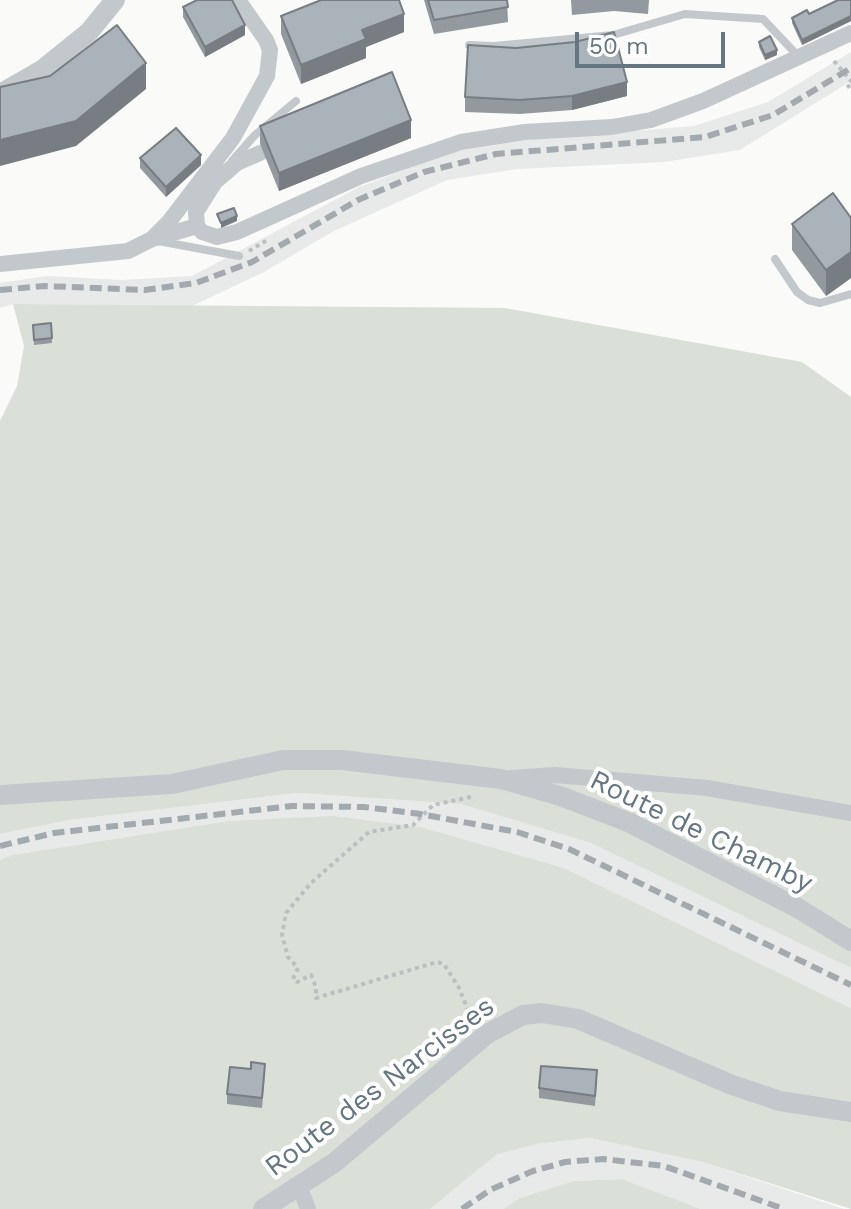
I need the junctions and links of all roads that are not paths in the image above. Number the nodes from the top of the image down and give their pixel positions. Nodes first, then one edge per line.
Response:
1 (115, 0) edge
2 (238, 0) edge
3 (851, 33) edge
4 (469, 45) edge
5 (798, 57) junction
6 (0, 94) edge
7 (296, 101) dead end
8 (260, 153) edge
9 (215, 182) junction
10 (197, 226) junction
11 (152, 239) junction
12 (239, 256) dead end
13 (775, 259) dead end
14 (0, 264) edge
15 (851, 294) edge
16 (501, 779) junction
17 (0, 795) edge
18 (851, 813) edge
19 (851, 941) edge
20 (851, 1112) edge
21 (300, 1188) junction
22 (263, 1209) edge
23 (308, 1209) edge

1 - 6 street
2 - 11 street
3 - 5 street
4 - 5 lane
5 - 10 street
7 - 9 lane
8 - 9 street
9 - 10 street
10 - 11 street
11 - 12 lane
11 - 14 street
13 - 15 lane
16 - 17 street, Route de Chamby
16 - 18 street
16 - 19 street, Route de Chamby
20 - 21 street, Route des Narcisses
21 - 22 street, Route des Narcisses
21 - 23 street

